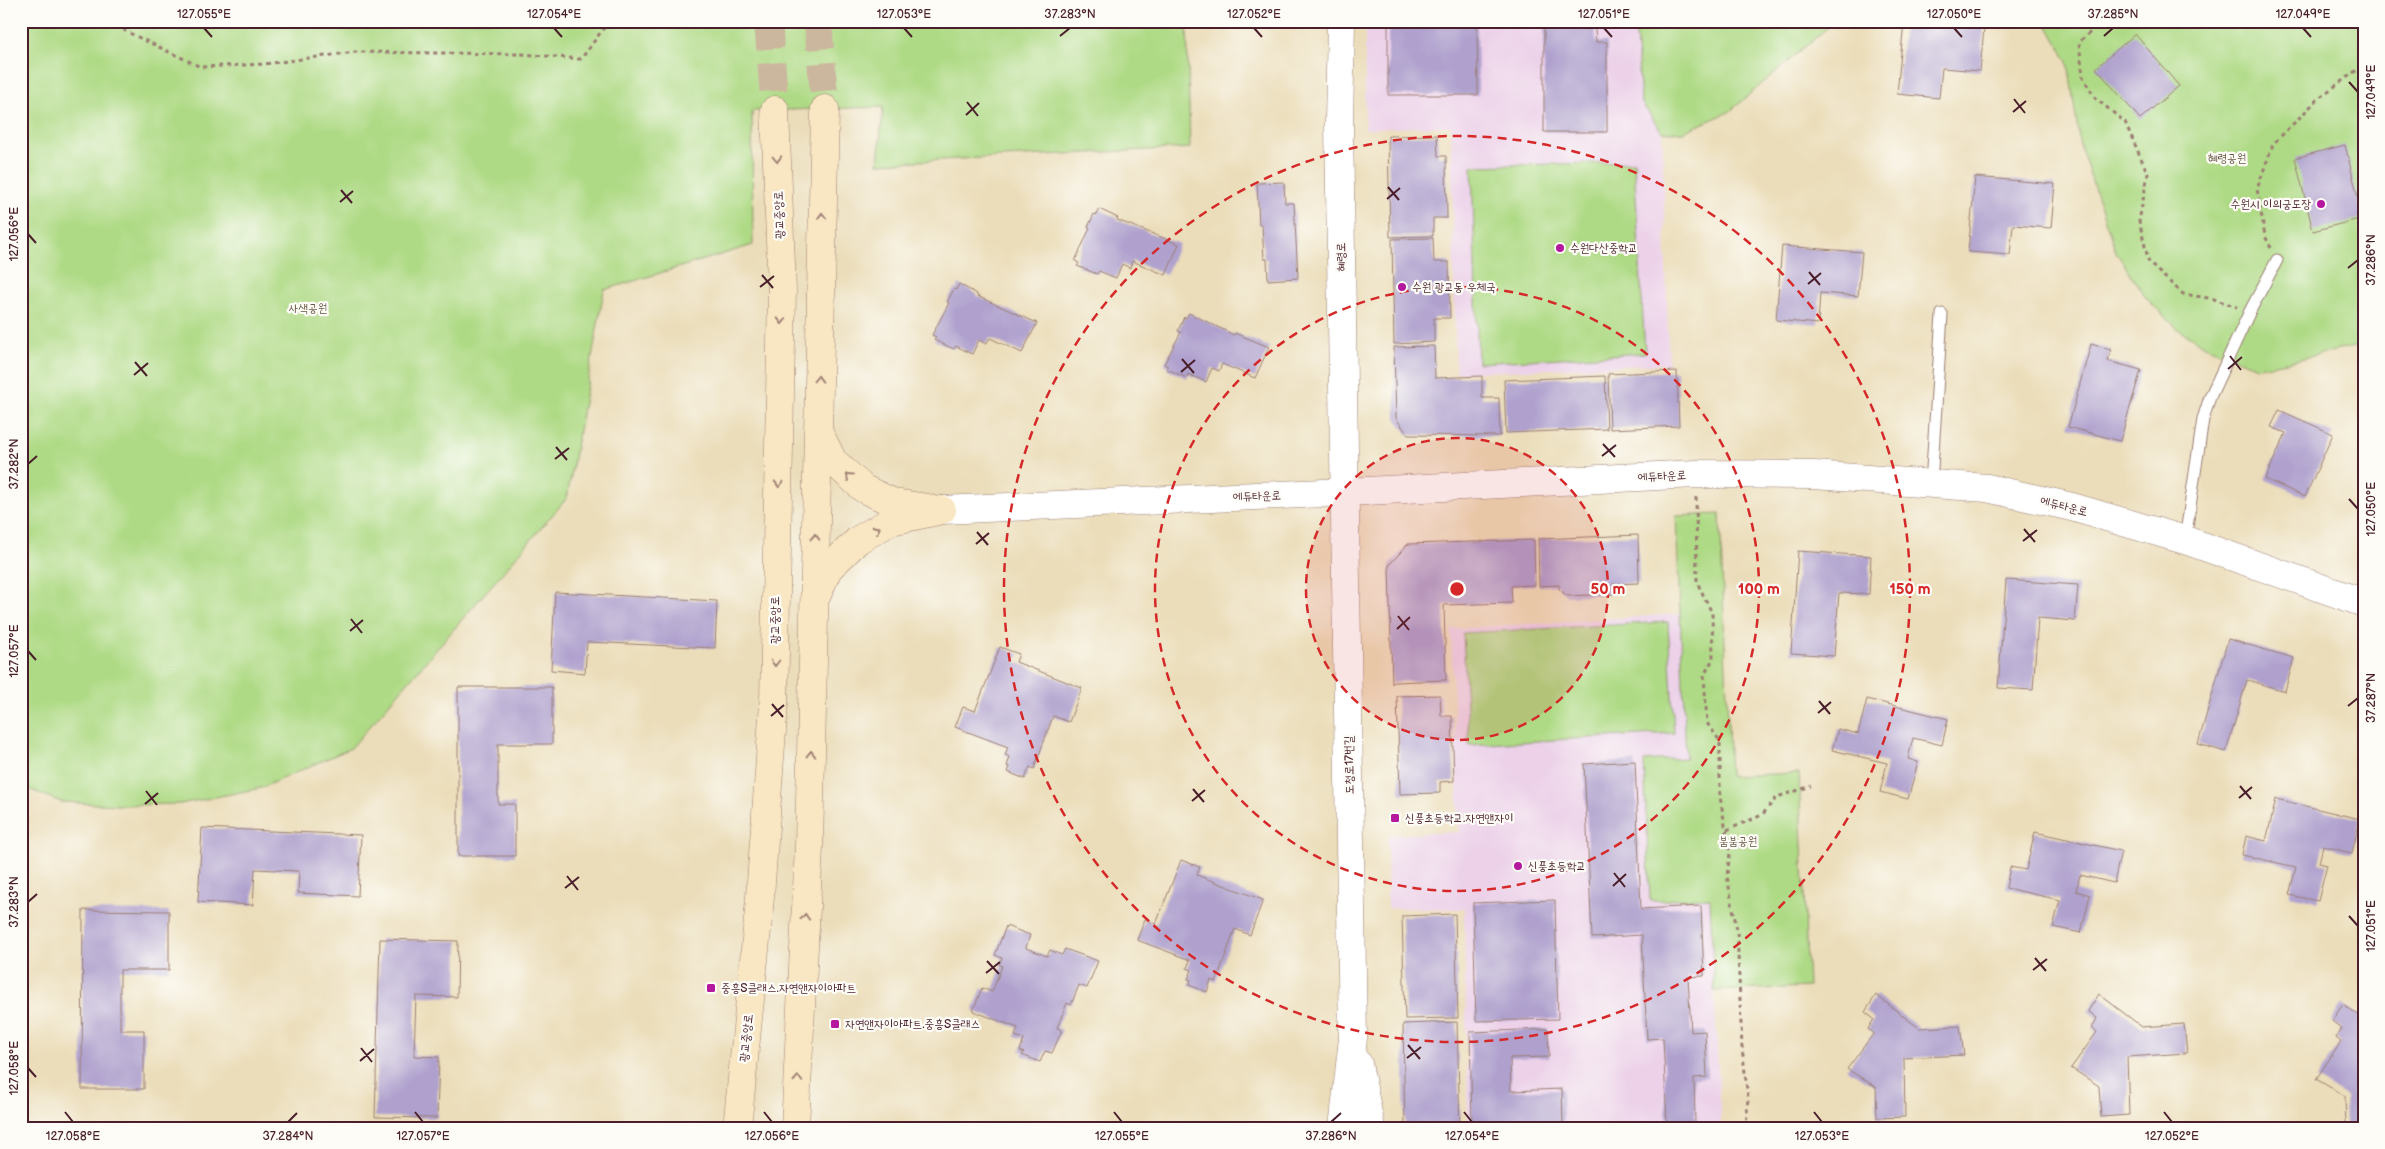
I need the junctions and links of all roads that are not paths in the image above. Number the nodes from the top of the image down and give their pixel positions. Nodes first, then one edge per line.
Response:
1 (1341, 21) edge
2 (825, 109) tunnel mouth
3 (775, 110) tunnel mouth
4 (2277, 260) road end
5 (1942, 314) dead end
6 (817, 428) junction
7 (1931, 484) junction
8 (1346, 492) junction
9 (942, 510) junction
10 (2185, 540) junction
11 (2364, 603) edge
12 (814, 604) junction
13 (1353, 1038) junction
14 (737, 1128) edge
15 (795, 1128) edge
16 (1343, 1128) edge
17 (1371, 1128) edge

1 - 8 street, 혜령로
6 -> 2 main road
3 -> 14 main road, 광교중앙로
4 - 10 lane
5 - 7 lane
9 -> 6 main road
12 -> 6 main road
7 - 8 street, 에듀타운로
7 - 10 street, 에듀타운로
8 - 9 street, 에듀타운로
8 - 13 street, 도청로17번길
12 -> 9 main road
10 - 11 street, 에듀타운로
15 -> 12 main road
13 - 16 street, 도청로17번길
13 - 17 street, 도청로17번길

